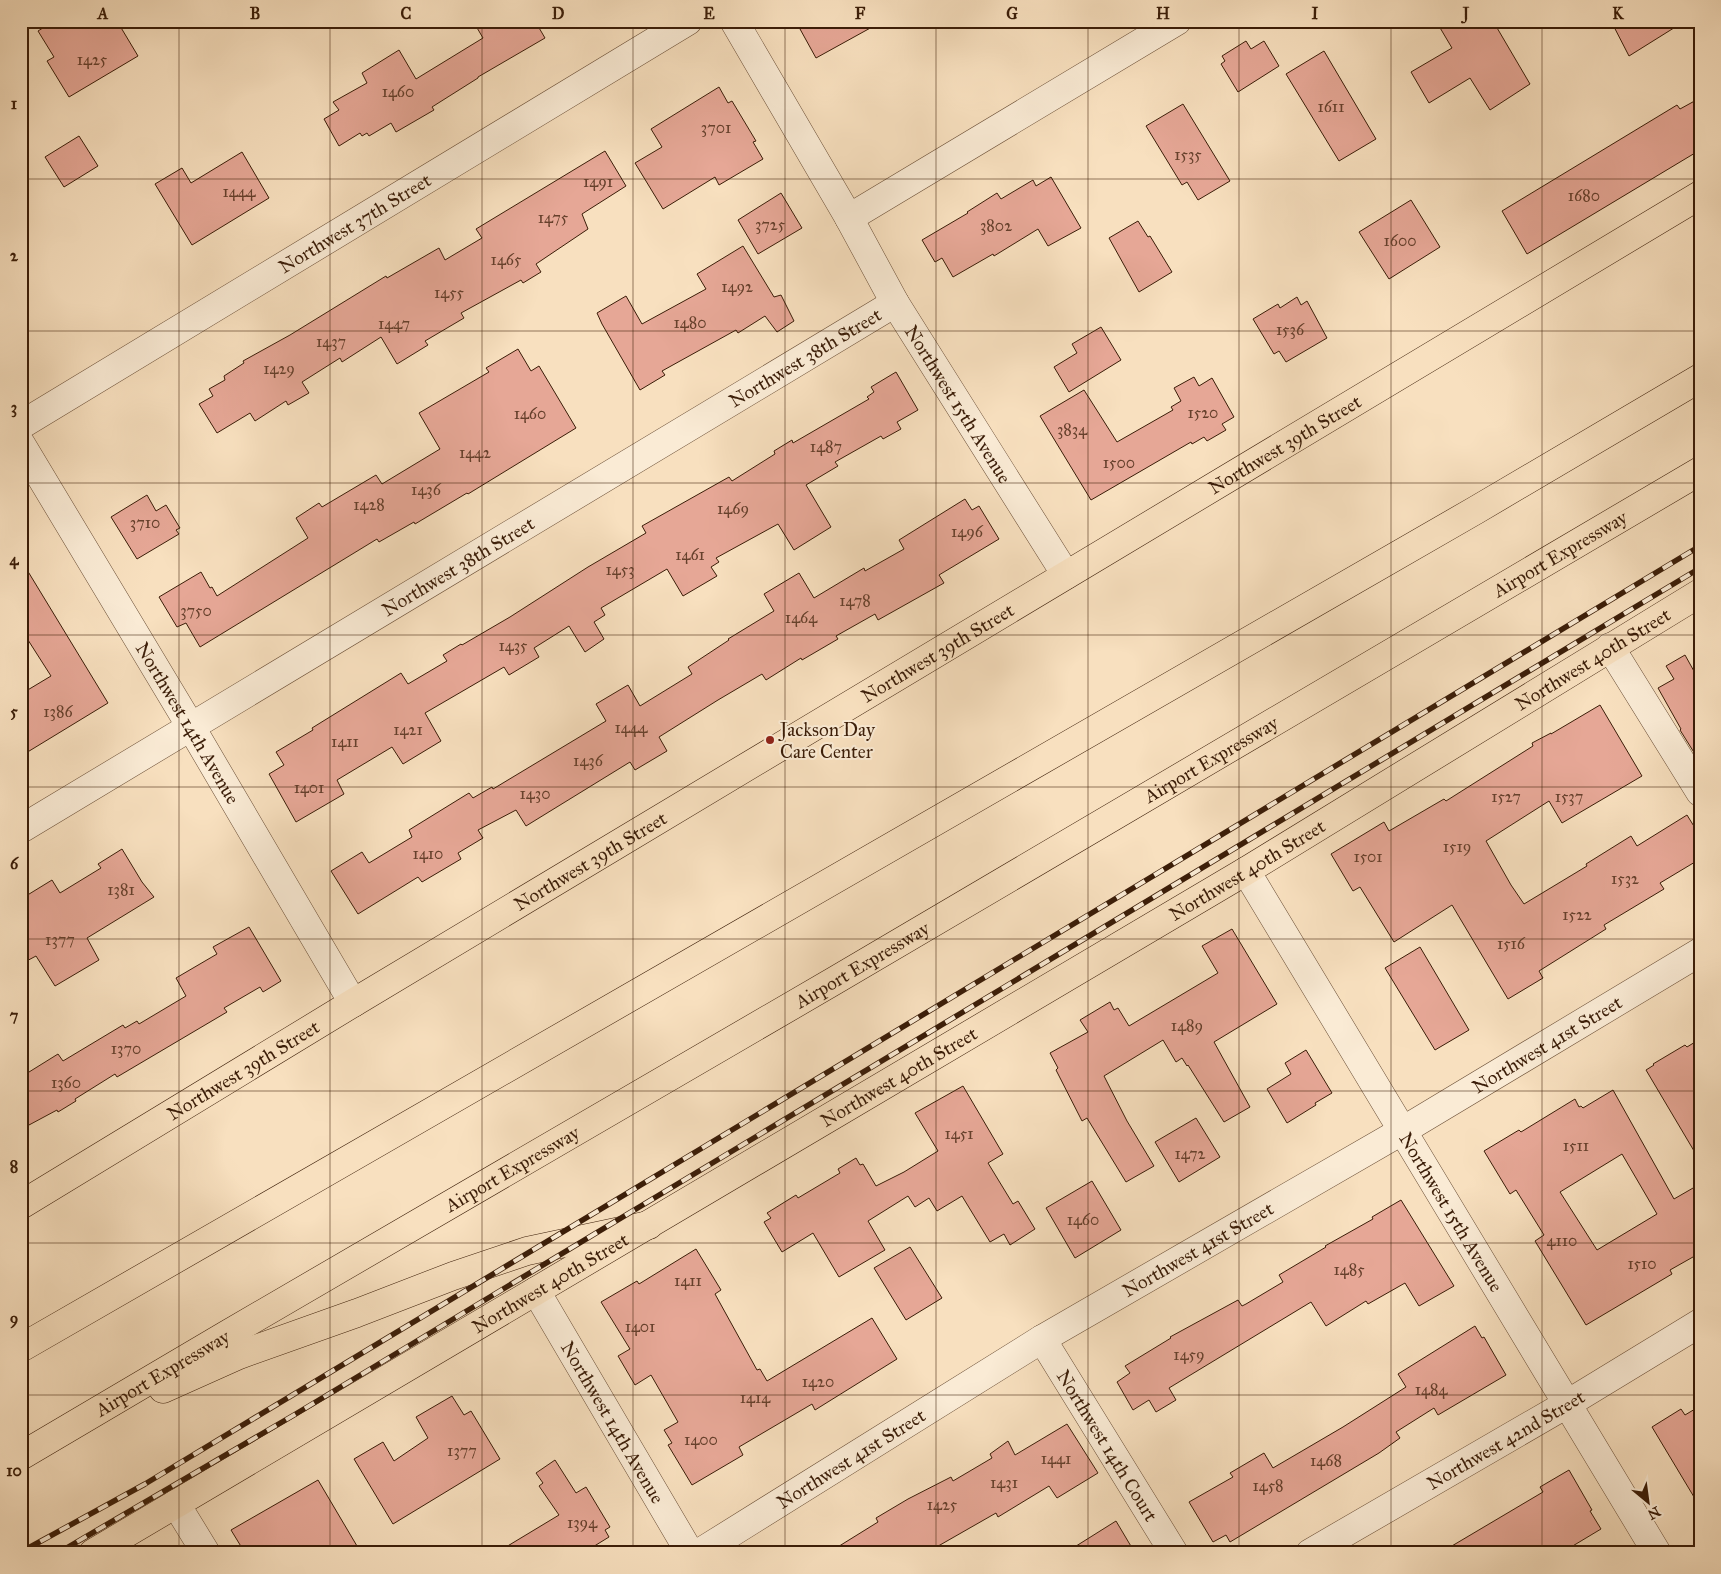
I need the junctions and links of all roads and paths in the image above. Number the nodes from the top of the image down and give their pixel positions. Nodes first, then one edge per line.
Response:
1 (688, 21) edge
2 (734, 21) edge
3 (1177, 21) edge
4 (1700, 195) edge
5 (848, 218) junction
6 (895, 303) junction
7 (1700, 378) edge
8 (21, 425) edge
9 (21, 444) edge
10 (1700, 471) edge
11 (1066, 575) junction
12 (1700, 593) edge
13 (1610, 647) junction
14 (191, 727) junction
15 (1700, 792) edge
16 (21, 830) edge
17 (1246, 871) junction
18 (1700, 952) edge
19 (353, 1003) junction
20 (1402, 1131) junction
21 (21, 1206) edge
22 (649, 1225) junction
23 (536, 1292) junction
24 (1700, 1323) edge
25 (1042, 1339) junction
26 (21, 1348) edge
27 (1567, 1404) junction
28 (32, 1450) edge
29 (176, 1504) junction
30 (93, 1553) edge
31 (206, 1553) edge
32 (690, 1553) edge
33 (699, 1553) edge
34 (1174, 1553) edge
35 (1310, 1553) edge
36 (1656, 1553) edge

1 - 8 street, Northwest 37th Street
2 - 5 street, Northwest 15th Avenue
3 - 5 street
4 - 11 main road, Northwest 39th Street
5 - 6 street, Northwest 15th Avenue
6 - 11 street, Northwest 15th Avenue
6 - 14 street, Northwest 38th Street
7 - 26 main road
9 - 14 street, Northwest 14th Avenue
10 - 28 main road, Airport Expressway
11 - 19 main road, Northwest 39th Street
12 - 13 main road, Northwest 40th Street
13 - 15 street
13 - 17 main road, Northwest 40th Street
14 - 16 street, Northwest 38th Street
14 - 19 street, Northwest 14th Avenue
17 - 20 street, Northwest 15th Avenue
17 - 22 main road, Northwest 40th Street
18 - 20 street, Northwest 41st Street
19 - 21 main road, Northwest 39th Street
20 - 25 street, Northwest 41st Street
20 - 27 street, Northwest 15th Avenue
22 - 23 main road, Northwest 40th Street
22 - 28 main road
23 - 29 main road, Northwest 40th Street
23 - 32 street, Northwest 14th Avenue
24 - 27 street, Northwest 42nd Street
25 - 33 street, Northwest 41st Street
25 - 34 street, Northwest 14th Court
27 - 35 street, Northwest 42nd Street
27 - 36 street, Northwest 15th Avenue
29 - 30 main road, Northwest 40th Street
29 - 31 street

